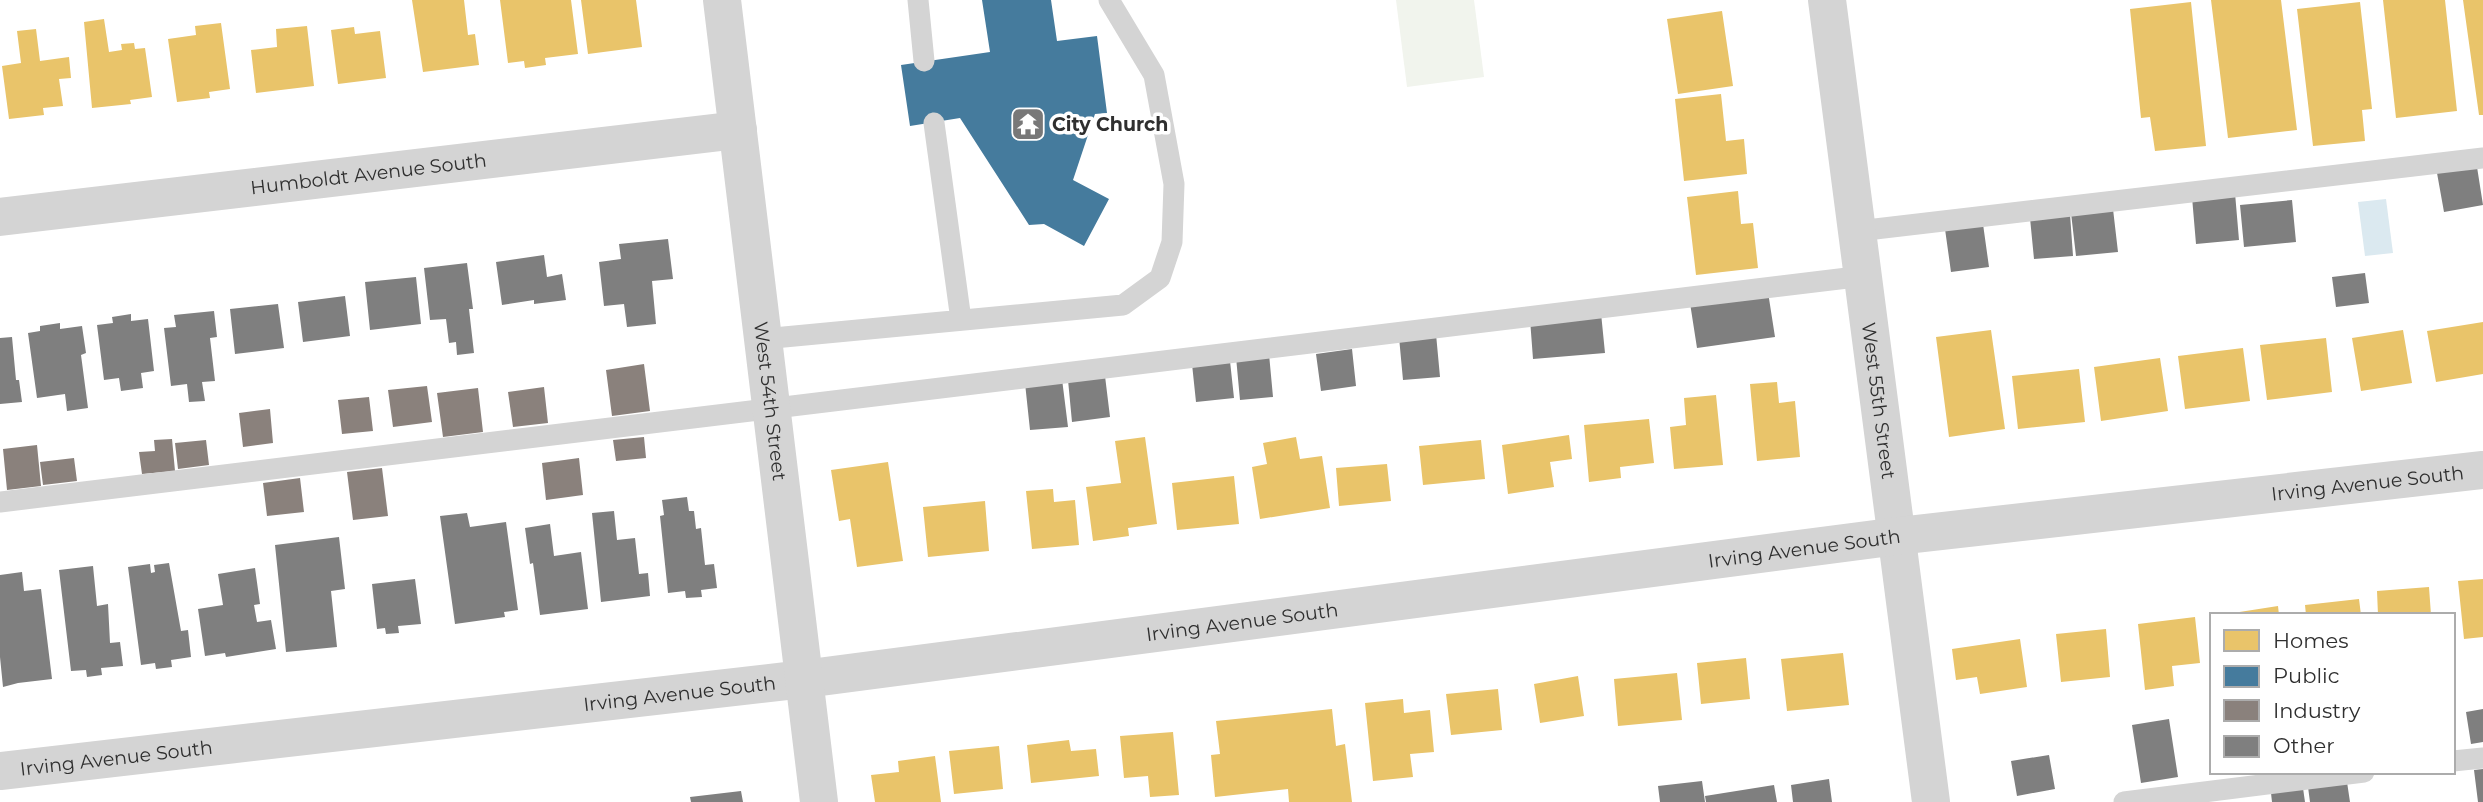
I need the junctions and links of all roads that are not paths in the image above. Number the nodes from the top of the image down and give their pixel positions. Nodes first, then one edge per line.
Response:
1 (722, 0) edge
2 (918, 0) edge
3 (1109, 0) edge
4 (1827, 0) edge
5 (924, 61) dead end
6 (934, 122) dead end
7 (738, 130) junction
8 (2483, 158) edge
9 (0, 217) edge
10 (1857, 231) junction
11 (1864, 276) junction
12 (961, 320) junction
13 (763, 339) junction
14 (771, 407) junction
15 (2483, 470) edge
16 (0, 502) edge
17 (1898, 536) junction
18 (804, 679) junction
19 (2483, 758) edge
20 (2455, 761) edge
21 (0, 771) edge
22 (2348, 774) edge
23 (819, 802) edge
24 (1931, 802) edge
25 (2124, 802) edge

1 - 7 street, West 54th Street
2 - 5 lane
3 - 12 lane
4 - 10 street, West 55th Street
6 - 12 lane
7 - 9 street, Humboldt Avenue South
7 - 13 street, West 54th Street
8 - 10 lane
10 - 11 street, West 55th Street
11 - 14 lane
11 - 17 street, West 55th Street
12 - 13 lane
13 - 14 street, West 54th Street
14 - 16 lane
14 - 18 street, West 54th Street
15 - 17 street, Irving Avenue South
17 - 18 street, Irving Avenue South
17 - 24 street, West 55th Street
18 - 21 street, Irving Avenue South
18 - 23 street, West 54th Street
19 - 20 lane
22 - 25 lane

